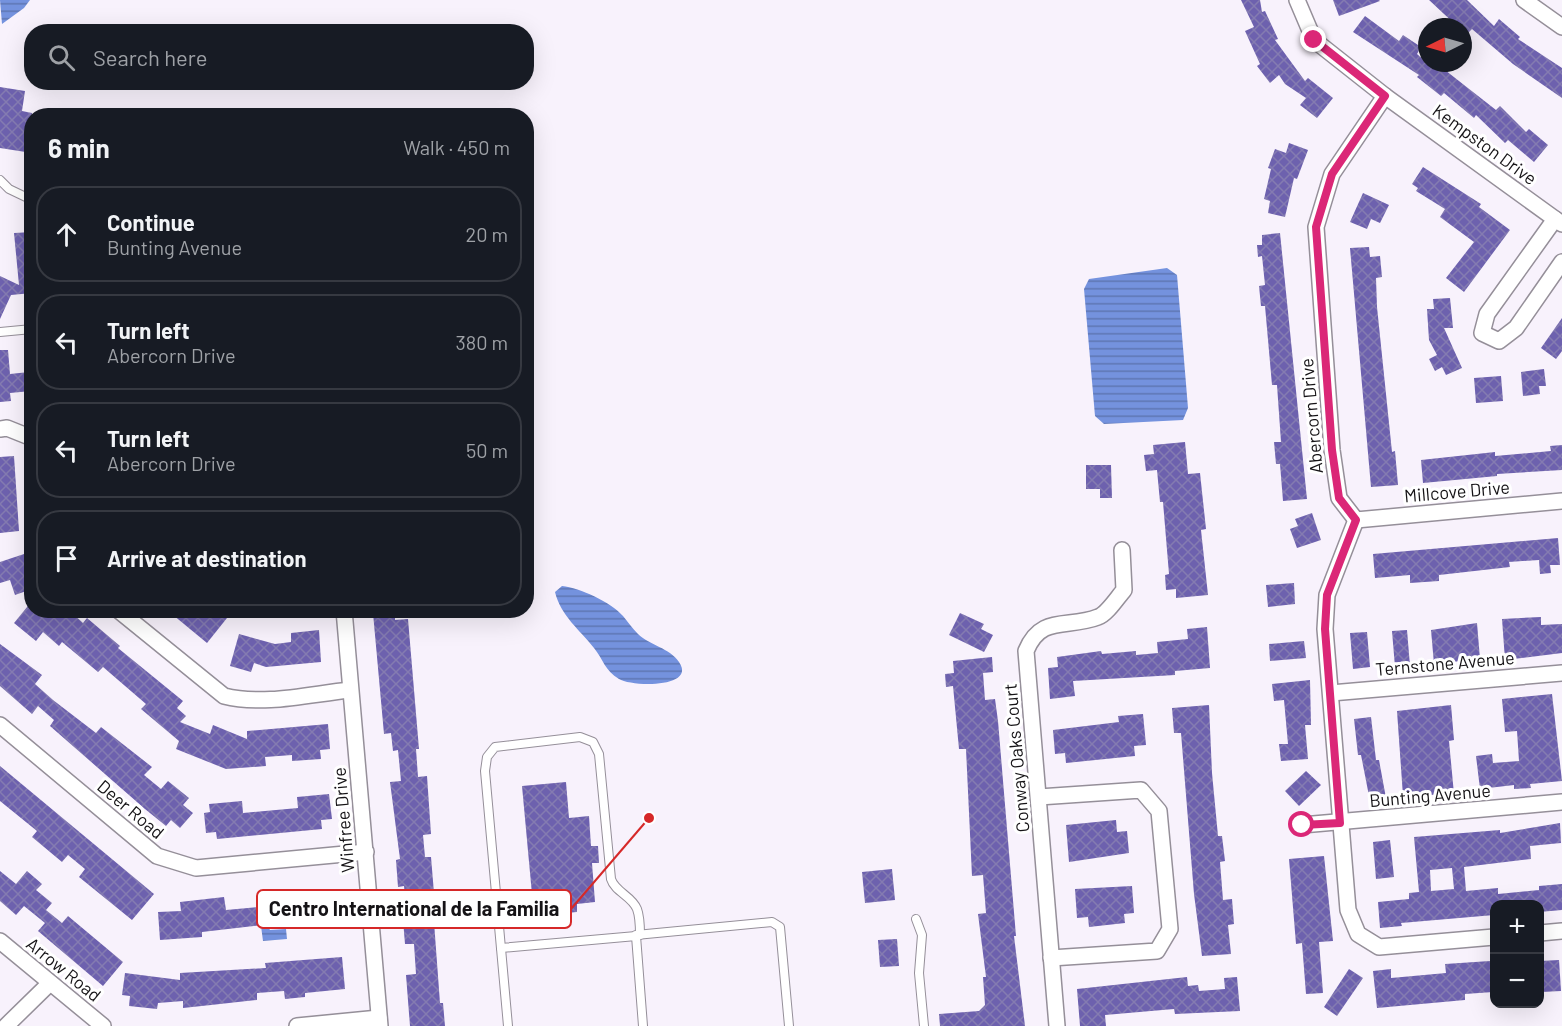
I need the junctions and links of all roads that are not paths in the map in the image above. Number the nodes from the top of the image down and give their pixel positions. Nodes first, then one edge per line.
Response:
1 (1297, 0) edge
2 (1524, 0) edge
3 (1562, 27) edge
4 (1385, 96) junction
5 (0, 180) edge
6 (24, 196) edge
7 (1558, 221) edge
8 (1562, 262) edge
9 (24, 329) edge
10 (0, 332) edge
11 (0, 429) edge
12 (24, 435) edge
13 (1562, 501) edge
14 (1356, 520) junction
15 (1122, 550) dead end
16 (128, 618) edge
17 (345, 618) edge
18 (1562, 673) edge
19 (350, 690) junction
20 (1331, 693) junction
21 (0, 725) edge
22 (1039, 796) junction
23 (1562, 802) edge
24 (1340, 823) junction
25 (1302, 825) dead end
26 (366, 852) junction
27 (916, 919) dead end
28 (1562, 931) edge
29 (1544, 933) edge
30 (638, 935) junction
31 (1490, 937) edge
32 (0, 941) edge
33 (501, 948) junction
34 (1052, 958) junction
35 (50, 983) junction
36 (380, 1022) edge
37 (6, 1026) edge
38 (103, 1026) edge
39 (297, 1026) edge
40 (508, 1026) edge
41 (644, 1026) edge
42 (789, 1026) edge
43 (924, 1026) edge
44 (1057, 1026) edge

1 - 4 street
2 - 3 street
4 - 7 street, Kempston Drive
4 - 14 street, Abercorn Drive
5 - 6 lane
7 - 8 street
9 - 10 lane
11 - 12 street
13 - 14 street, Millcove Drive
14 - 20 street
15 - 22 street, Conway Oaks Court
16 - 19 street
17 - 19 street, Winfree Drive
18 - 20 street, Ternstone Avenue
19 - 26 street, Winfree Drive
20 - 24 street
21 - 26 street, Deer Road
22 - 34 street, Conway Oaks Court
22 - 34 street
23 - 24 street, Bunting Avenue
24 - 25 street, Bunting Avenue
24 - 31 street
26 - 36 street, Winfree Drive
27 - 43 lane
28 - 29 street
30 - 33 lane
30 - 33 lane
30 - 41 lane
30 - 42 lane
32 - 35 street, Arrow Road
33 - 40 lane
34 - 44 street, Conway Oaks Court
35 - 37 street
35 - 38 street, Arrow Road
36 - 39 street

